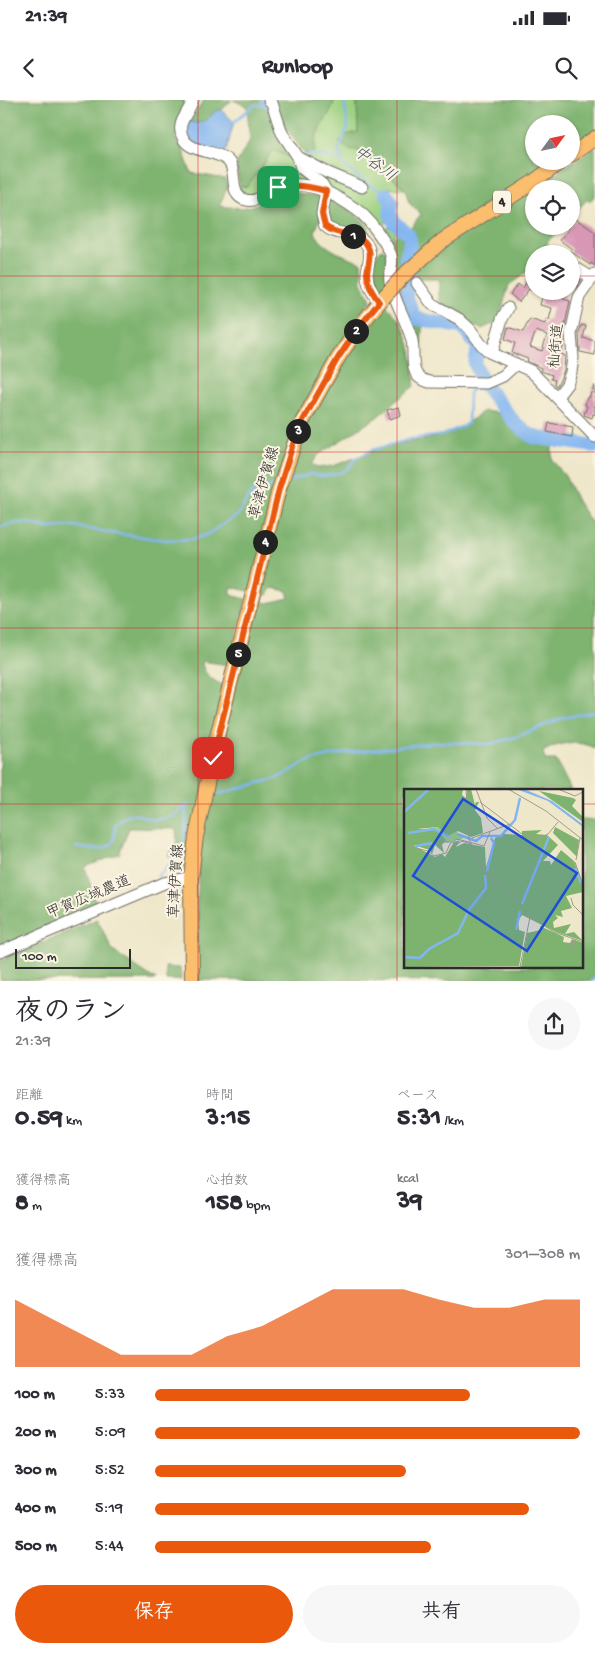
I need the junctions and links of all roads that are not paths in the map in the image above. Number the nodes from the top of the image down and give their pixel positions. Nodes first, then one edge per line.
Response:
1 (193, 100) edge
2 (269, 100) edge
3 (595, 138) edge
4 (580, 149) edge
5 (298, 157) junction
6 (550, 170) edge
7 (362, 187) dead end
8 (326, 191) junction
9 (580, 269) edge
10 (594, 276) edge
11 (417, 283) dead end
12 (381, 300) junction
13 (508, 308) dead end
14 (492, 353) junction
15 (516, 364) junction
16 (558, 397) junction
17 (595, 437) edge
18 (191, 877) junction
19 (0, 952) edge
20 (192, 980) edge

1 - 8 street
2 - 5 street
3 - 4 main road
5 - 7 street
5 - 8 street
6 - 12 main road, 草津伊賀線 / 4, bridge
8 - 12 street
8 - 15 street
9 - 10 street
10 - 16 street, 杣街道
11 - 14 street
12 - 18 main road, 草津伊賀線 / 4
13 - 14 street
14 - 15 street
15 - 16 street
16 - 17 street
18 - 19 street, 甲賀広域農道
18 - 20 main road, 草津伊賀線 / 4

